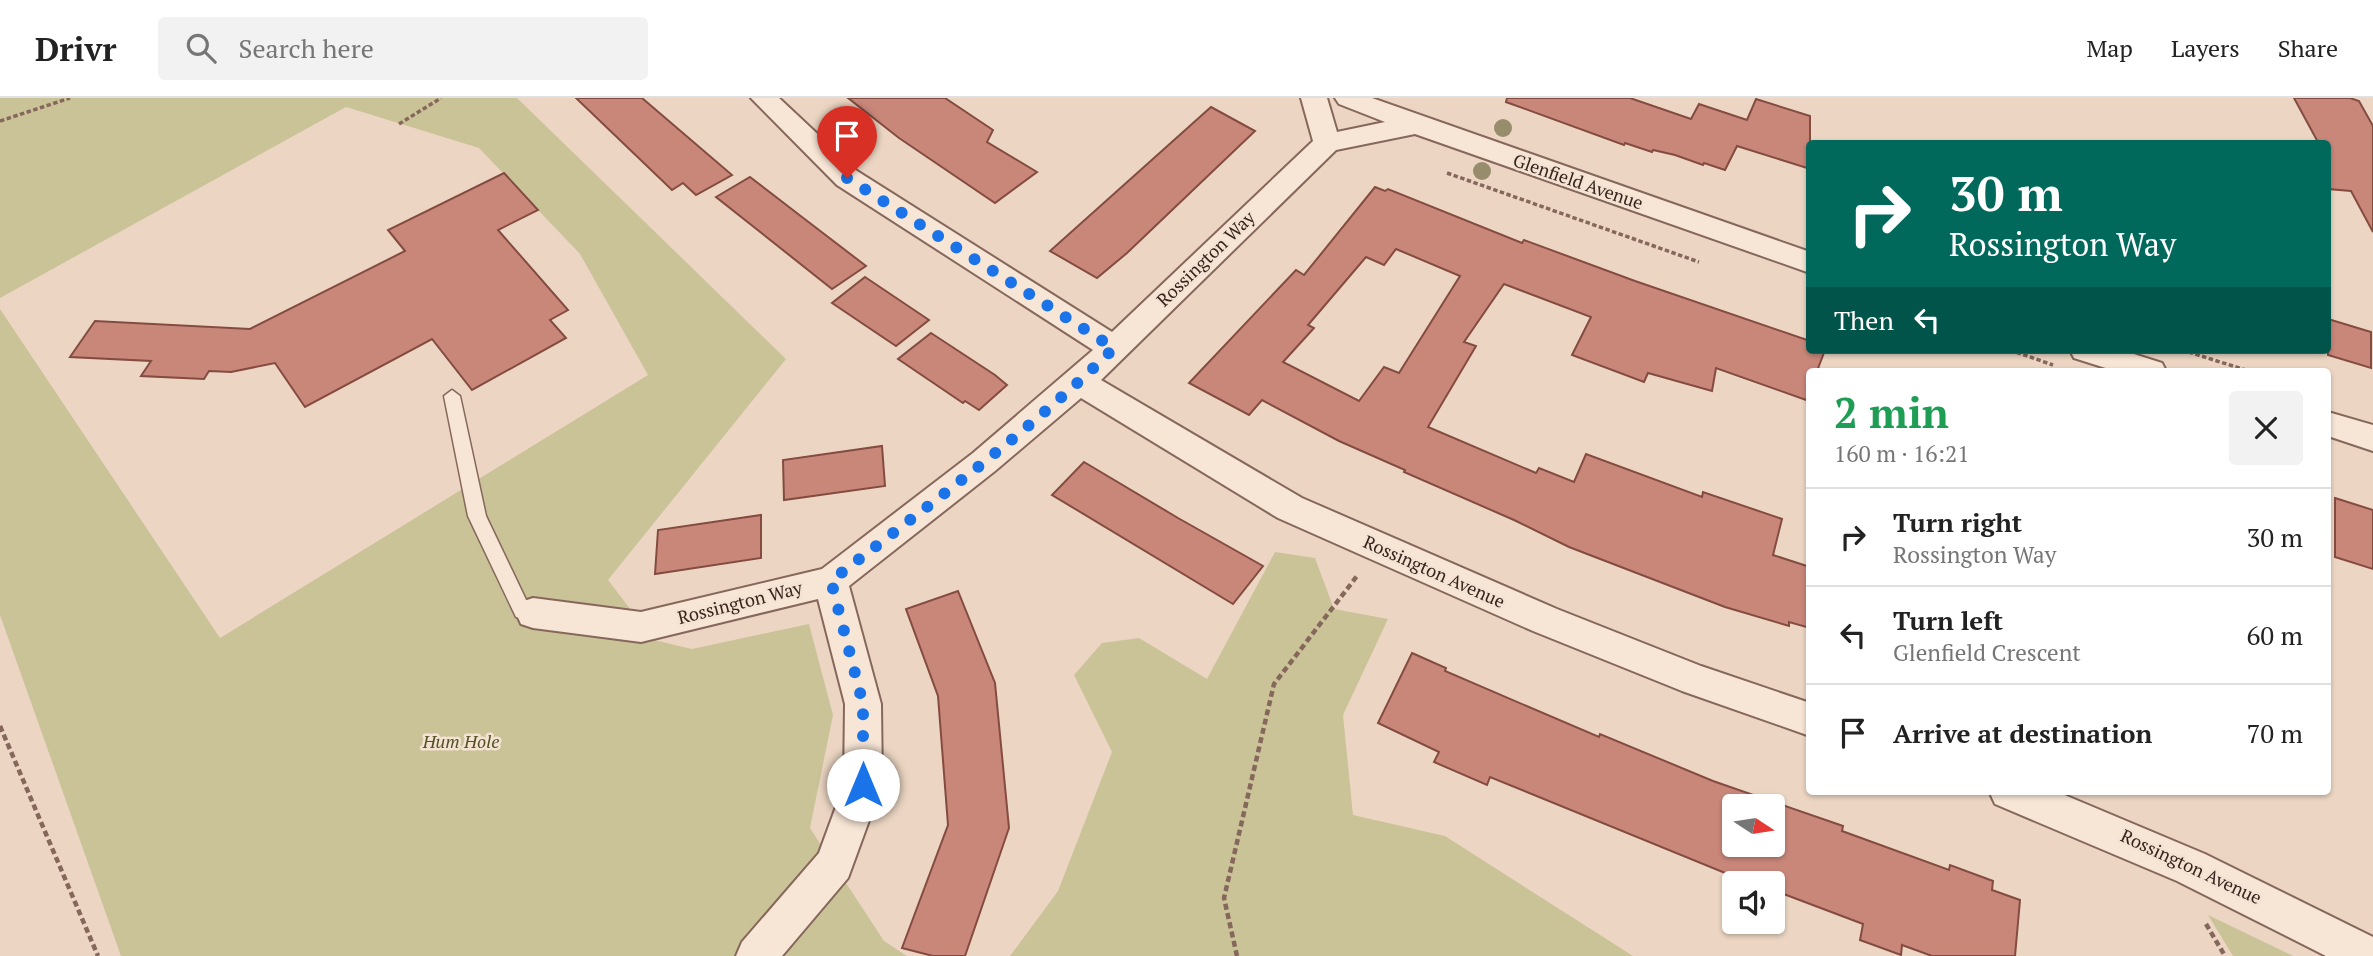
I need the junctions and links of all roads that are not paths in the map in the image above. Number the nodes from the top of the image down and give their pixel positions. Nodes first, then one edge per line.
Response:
1 (764, 98) edge
2 (1314, 98) edge
3 (1348, 98) edge
4 (1416, 125) junction
5 (1327, 144) junction
6 (1806, 262) edge
7 (1114, 348) junction
8 (2098, 354) edge
9 (2142, 368) edge
10 (1079, 382) junction
11 (452, 396) dead end
12 (2331, 425) edge
13 (2373, 438) edge
14 (831, 581) junction
15 (534, 613) joint
16 (1806, 719) edge
17 (2018, 795) edge
18 (756, 956) edge
19 (2367, 956) edge

1 - 7 street
2 - 5 street
3 - 4 street, Glenfield Avenue
4 - 5 street
4 - 6 street, Glenfield Avenue
5 - 7 street, Rossington Way
7 - 10 street, Rossington Way
8 - 9 street
10 - 14 street, Rossington Way
10 - 16 street, Rossington Avenue
11 - 15 lane
12 - 13 street
14 - 15 street, Rossington Way
14 - 18 street
17 - 19 street, Rossington Avenue

